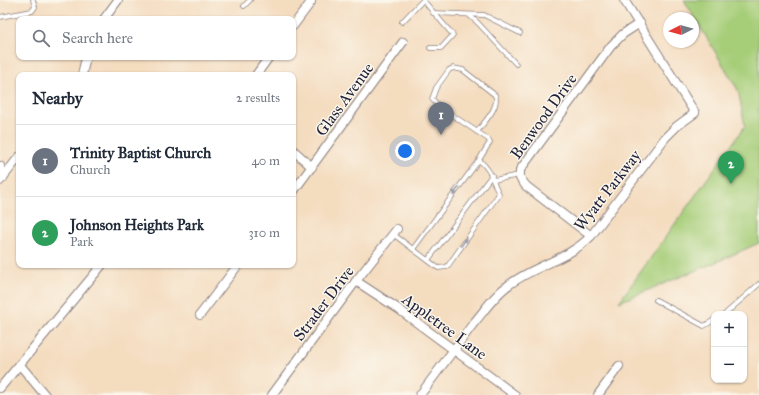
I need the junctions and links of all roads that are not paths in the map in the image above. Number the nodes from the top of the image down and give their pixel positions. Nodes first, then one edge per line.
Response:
1 (33, 0) edge
2 (118, 0) edge
3 (250, 0) edge
4 (423, 0) edge
5 (624, 0) edge
6 (311, 2) dead end
7 (244, 6) dead end
8 (433, 13) junction
9 (469, 14) junction
10 (106, 16) edge
11 (0, 17) edge
12 (296, 22) edge
13 (402, 22) dead end
14 (640, 23) junction
15 (520, 33) dead end
16 (403, 42) dead end
17 (430, 48) dead end
18 (85, 60) edge
19 (267, 60) edge
20 (516, 64) dead end
21 (83, 72) edge
22 (258, 72) edge
23 (477, 132) junction
24 (296, 153) edge
25 (479, 160) junction
26 (16, 161) edge
27 (0, 166) edge
28 (312, 167) junction
29 (520, 174) junction
30 (492, 175) junction
31 (1, 179) edge
32 (493, 180) junction
33 (296, 188) edge
34 (395, 231) joint
35 (591, 236) junction
36 (414, 249) junction
37 (428, 260) junction
38 (100, 268) edge
39 (236, 268) edge
40 (356, 281) junction
41 (759, 284) edge
42 (656, 300) dead end
43 (728, 311) edge
44 (200, 315) dead end
45 (711, 322) edge
46 (454, 349) junction
47 (20, 365) junction
48 (619, 366) dead end
49 (1, 386) edge
50 (45, 395) edge
51 (272, 395) edge
52 (420, 395) edge
53 (515, 395) edge
54 (598, 395) edge

1 - 11 lane
2 - 10 street
3 - 7 lane
4 - 8 lane
4 - 13 lane
5 - 14 street
6 - 12 street
8 - 9 lane
8 - 17 lane
9 - 15 lane
9 - 20 lane
14 - 29 street, Benwood Drive
14 - 35 street, Wyatt Parkway
16 - 28 street, Glass Avenue
18 - 21 street
19 - 22 street
23 - 23 lane
23 - 25 lane
24 - 28 street
25 - 30 lane
25 -> 36 lane
26 - 31 street
27 - 31 street
28 - 33 street, Glass Avenue
29 - 32 lane
29 - 35 street, Benwood Drive
30 - 32 lane
30 - 37 lane
37 -> 32 lane
34 - 36 lane
34 - 40 street, Strader Drive
35 - 46 street, Wyatt Parkway
36 - 37 lane
38 - 47 street
39 - 44 street
40 - 46 street, Appletree Lane
40 - 51 street, Strader Drive
41 - 43 lane
42 - 45 lane
46 - 52 street, Wyatt Parkway
46 - 53 street, Appletree Lane
47 - 49 street
47 - 50 street
48 - 54 street

